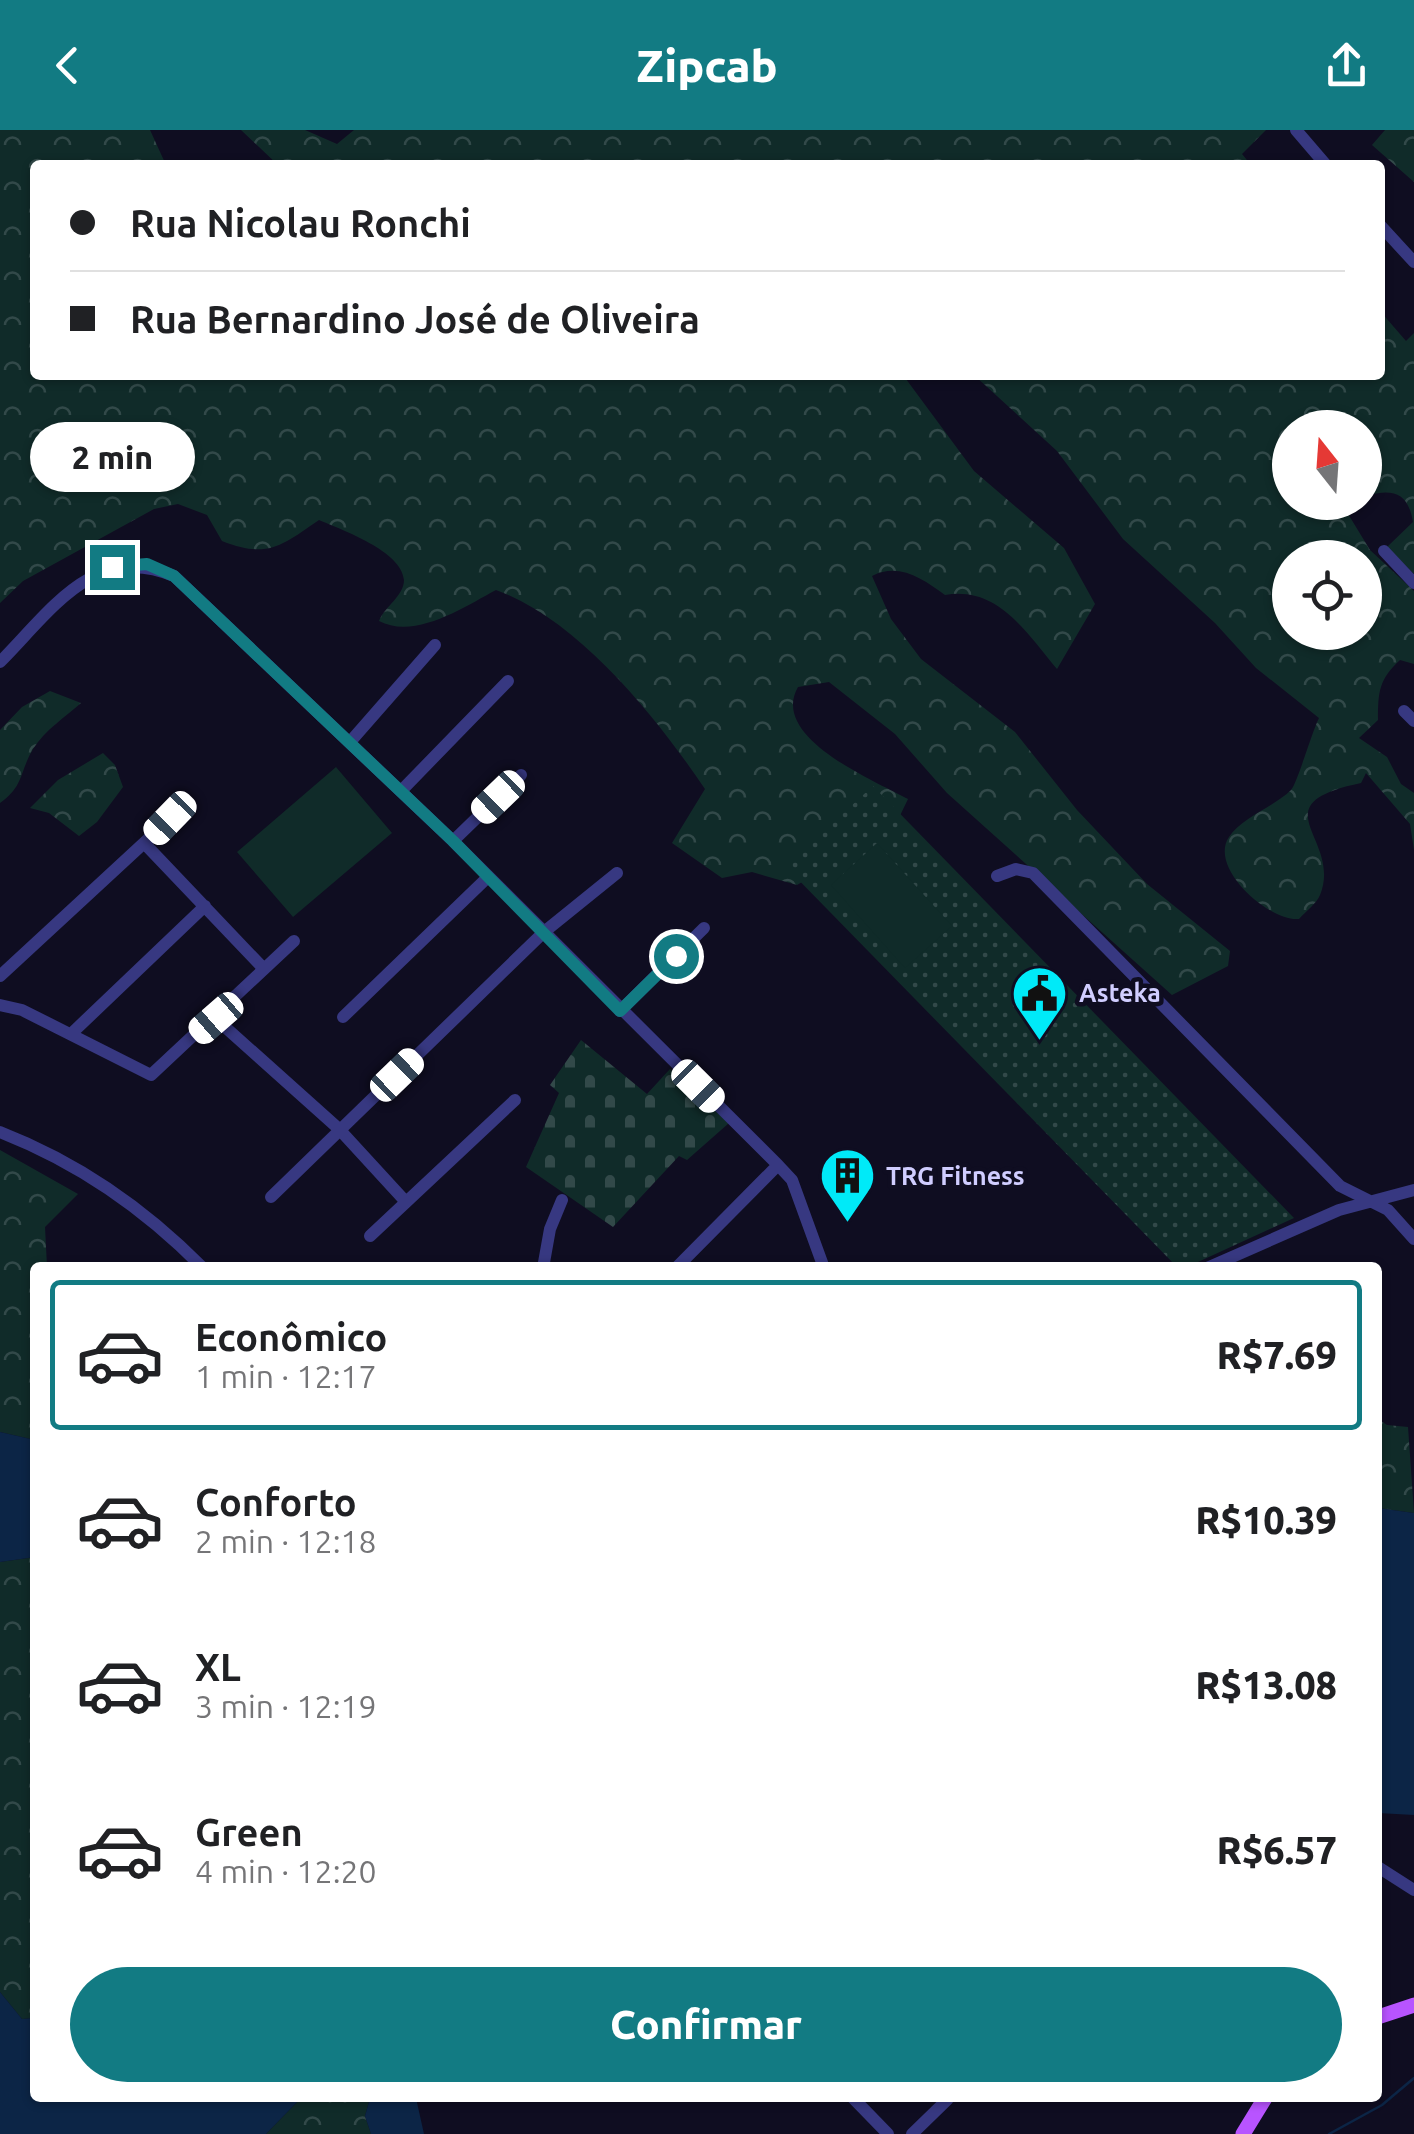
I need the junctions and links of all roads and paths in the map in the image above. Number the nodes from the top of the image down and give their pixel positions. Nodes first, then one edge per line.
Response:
1 (1296, 130) edge
2 (1322, 160) edge
3 (1385, 230) edge
4 (1414, 262) edge
5 (1384, 551) dead end
6 (1414, 583) edge
7 (435, 645) dead end
8 (0, 662) edge
9 (508, 681) dead end
10 (350, 742) junction
11 (521, 776) dead end
12 (401, 791) junction
13 (170, 818) dead end
14 (453, 841) junction
15 (145, 844) junction
16 (618, 873) dead end
17 (488, 876) junction
18 (998, 876) dead end
19 (205, 906) junction
20 (704, 928) dead end
21 (544, 932) junction
22 (294, 942) dead end
23 (264, 969) junction
24 (0, 976) edge
25 (0, 1005) edge
26 (620, 1011) junction
27 (343, 1017) dead end
28 (216, 1018) junction
29 (71, 1034) junction
30 (515, 1100) dead end
31 (339, 1130) junction
32 (0, 1132) edge
33 (778, 1165) junction
34 (1414, 1190) edge
35 (271, 1197) dead end
36 (562, 1200) dead end
37 (1365, 1200) junction
38 (406, 1202) junction
39 (370, 1236) dead end
40 (1414, 1239) edge
41 (196, 1262) edge
42 (544, 1262) edge
43 (682, 1262) edge
44 (822, 1262) edge
45 (1221, 1262) edge
46 (1382, 1870) edge
47 (1414, 1890) edge
48 (1414, 2005) edge
49 (1382, 2017) edge
50 (857, 2102) edge
51 (945, 2102) edge
52 (1263, 2102) edge
53 (888, 2134) edge
54 (912, 2134) edge
55 (1243, 2134) edge

1 - 2 street
3 - 4 street
5 - 6 street
7 - 10 street
8 - 10 street
9 - 12 street
10 - 12 street
11 - 14 street
12 - 14 street
13 - 15 street
14 - 17 street
15 - 19 street
15 - 24 street
16 - 21 street
17 - 21 street
17 - 27 street
18 - 37 street
19 - 23 street
19 - 29 street
20 - 26 street
21 - 26 street
21 - 31 street
22 - 23 street
23 - 28 street
25 - 29 street
26 - 33 street
28 - 29 street
28 - 31 street
30 - 38 street
31 - 35 street
31 - 38 street
32 - 41 street
33 - 43 street
33 - 44 street
34 - 37 street
36 - 42 street
37 - 40 street
37 - 45 street
38 - 39 street
46 - 47 street
48 - 49 main road
50 - 53 street
51 - 54 street
52 - 55 main road

